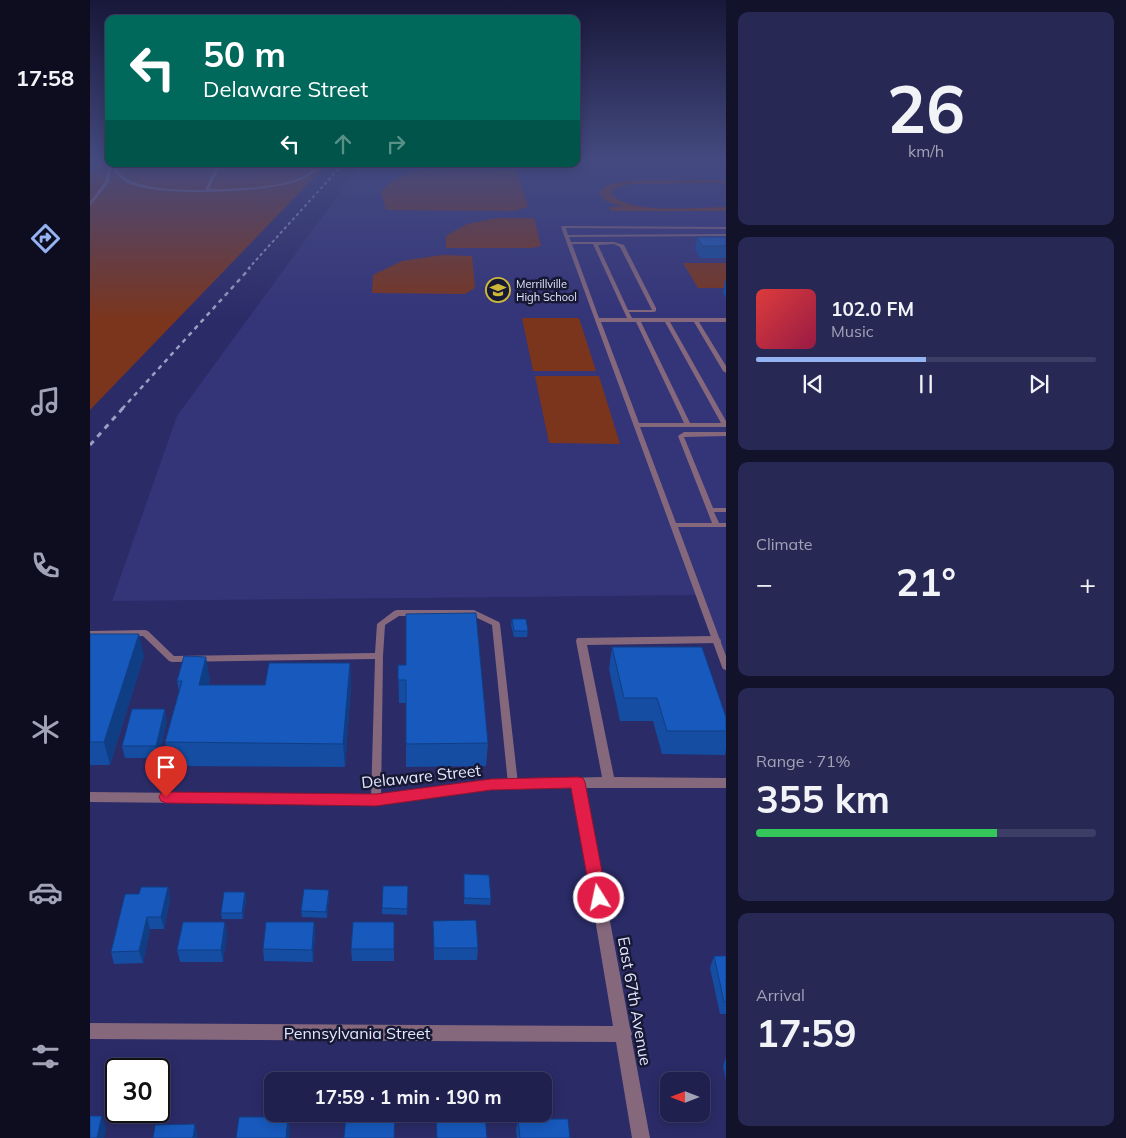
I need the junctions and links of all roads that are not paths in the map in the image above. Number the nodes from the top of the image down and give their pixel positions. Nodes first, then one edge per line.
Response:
1 (726, 228) edge
2 (726, 235) edge
3 (567, 236) junction
4 (570, 243) junction
5 (597, 243) junction
6 (626, 311) junction
7 (598, 320) junction
8 (630, 320) junction
9 (638, 320) junction
10 (667, 320) junction
11 (696, 320) junction
12 (726, 320) edge
13 (726, 371) edge
14 (637, 425) junction
15 (675, 425) junction
16 (688, 425) junction
17 (725, 425) edge
18 (726, 434) edge
19 (681, 436) junction
20 (710, 510) junction
21 (726, 510) edge
22 (674, 525) junction
23 (716, 525) junction
24 (726, 525) edge
25 (90, 634) edge
26 (716, 640) junction
27 (379, 656) junction
28 (726, 667) edge
29 (578, 782) junction
30 (609, 782) junction
31 (726, 783) edge
32 (513, 784) junction
33 (90, 796) edge
34 (376, 800) junction
35 (90, 1031) edge
36 (624, 1034) junction
37 (640, 1138) edge

1 - 3 lane
2 - 3 lane
3 - 4 lane
4 - 5 lane
4 - 7 lane
5 - 6 lane
5 - 6 lane
6 - 8 lane
7 - 8 lane
7 - 14 lane
8 - 9 lane
9 - 10 lane
9 - 16 lane
10 - 11 lane
10 - 17 lane
11 - 12 lane
11 - 13 lane
14 - 15 lane
14 - 22 lane
15 - 16 lane
15 - 19 lane
16 - 17 lane
18 - 19 lane
19 - 20 lane
20 - 21 lane
20 - 23 lane
22 - 23 lane
22 - 26 lane
23 - 24 lane
25 - 27 lane
26 - 28 lane
26 - 30 street
27 - 32 lane
27 - 34 lane
29 - 30 street, Delaware Street
29 - 32 street, Delaware Street
29 - 36 street, East 67th Avenue
30 - 31 street, Delaware Street
32 - 34 street, Delaware Street
33 - 34 street, Delaware Street
35 - 36 street, Pennsylvania Street
36 - 37 street, East 67th Avenue

